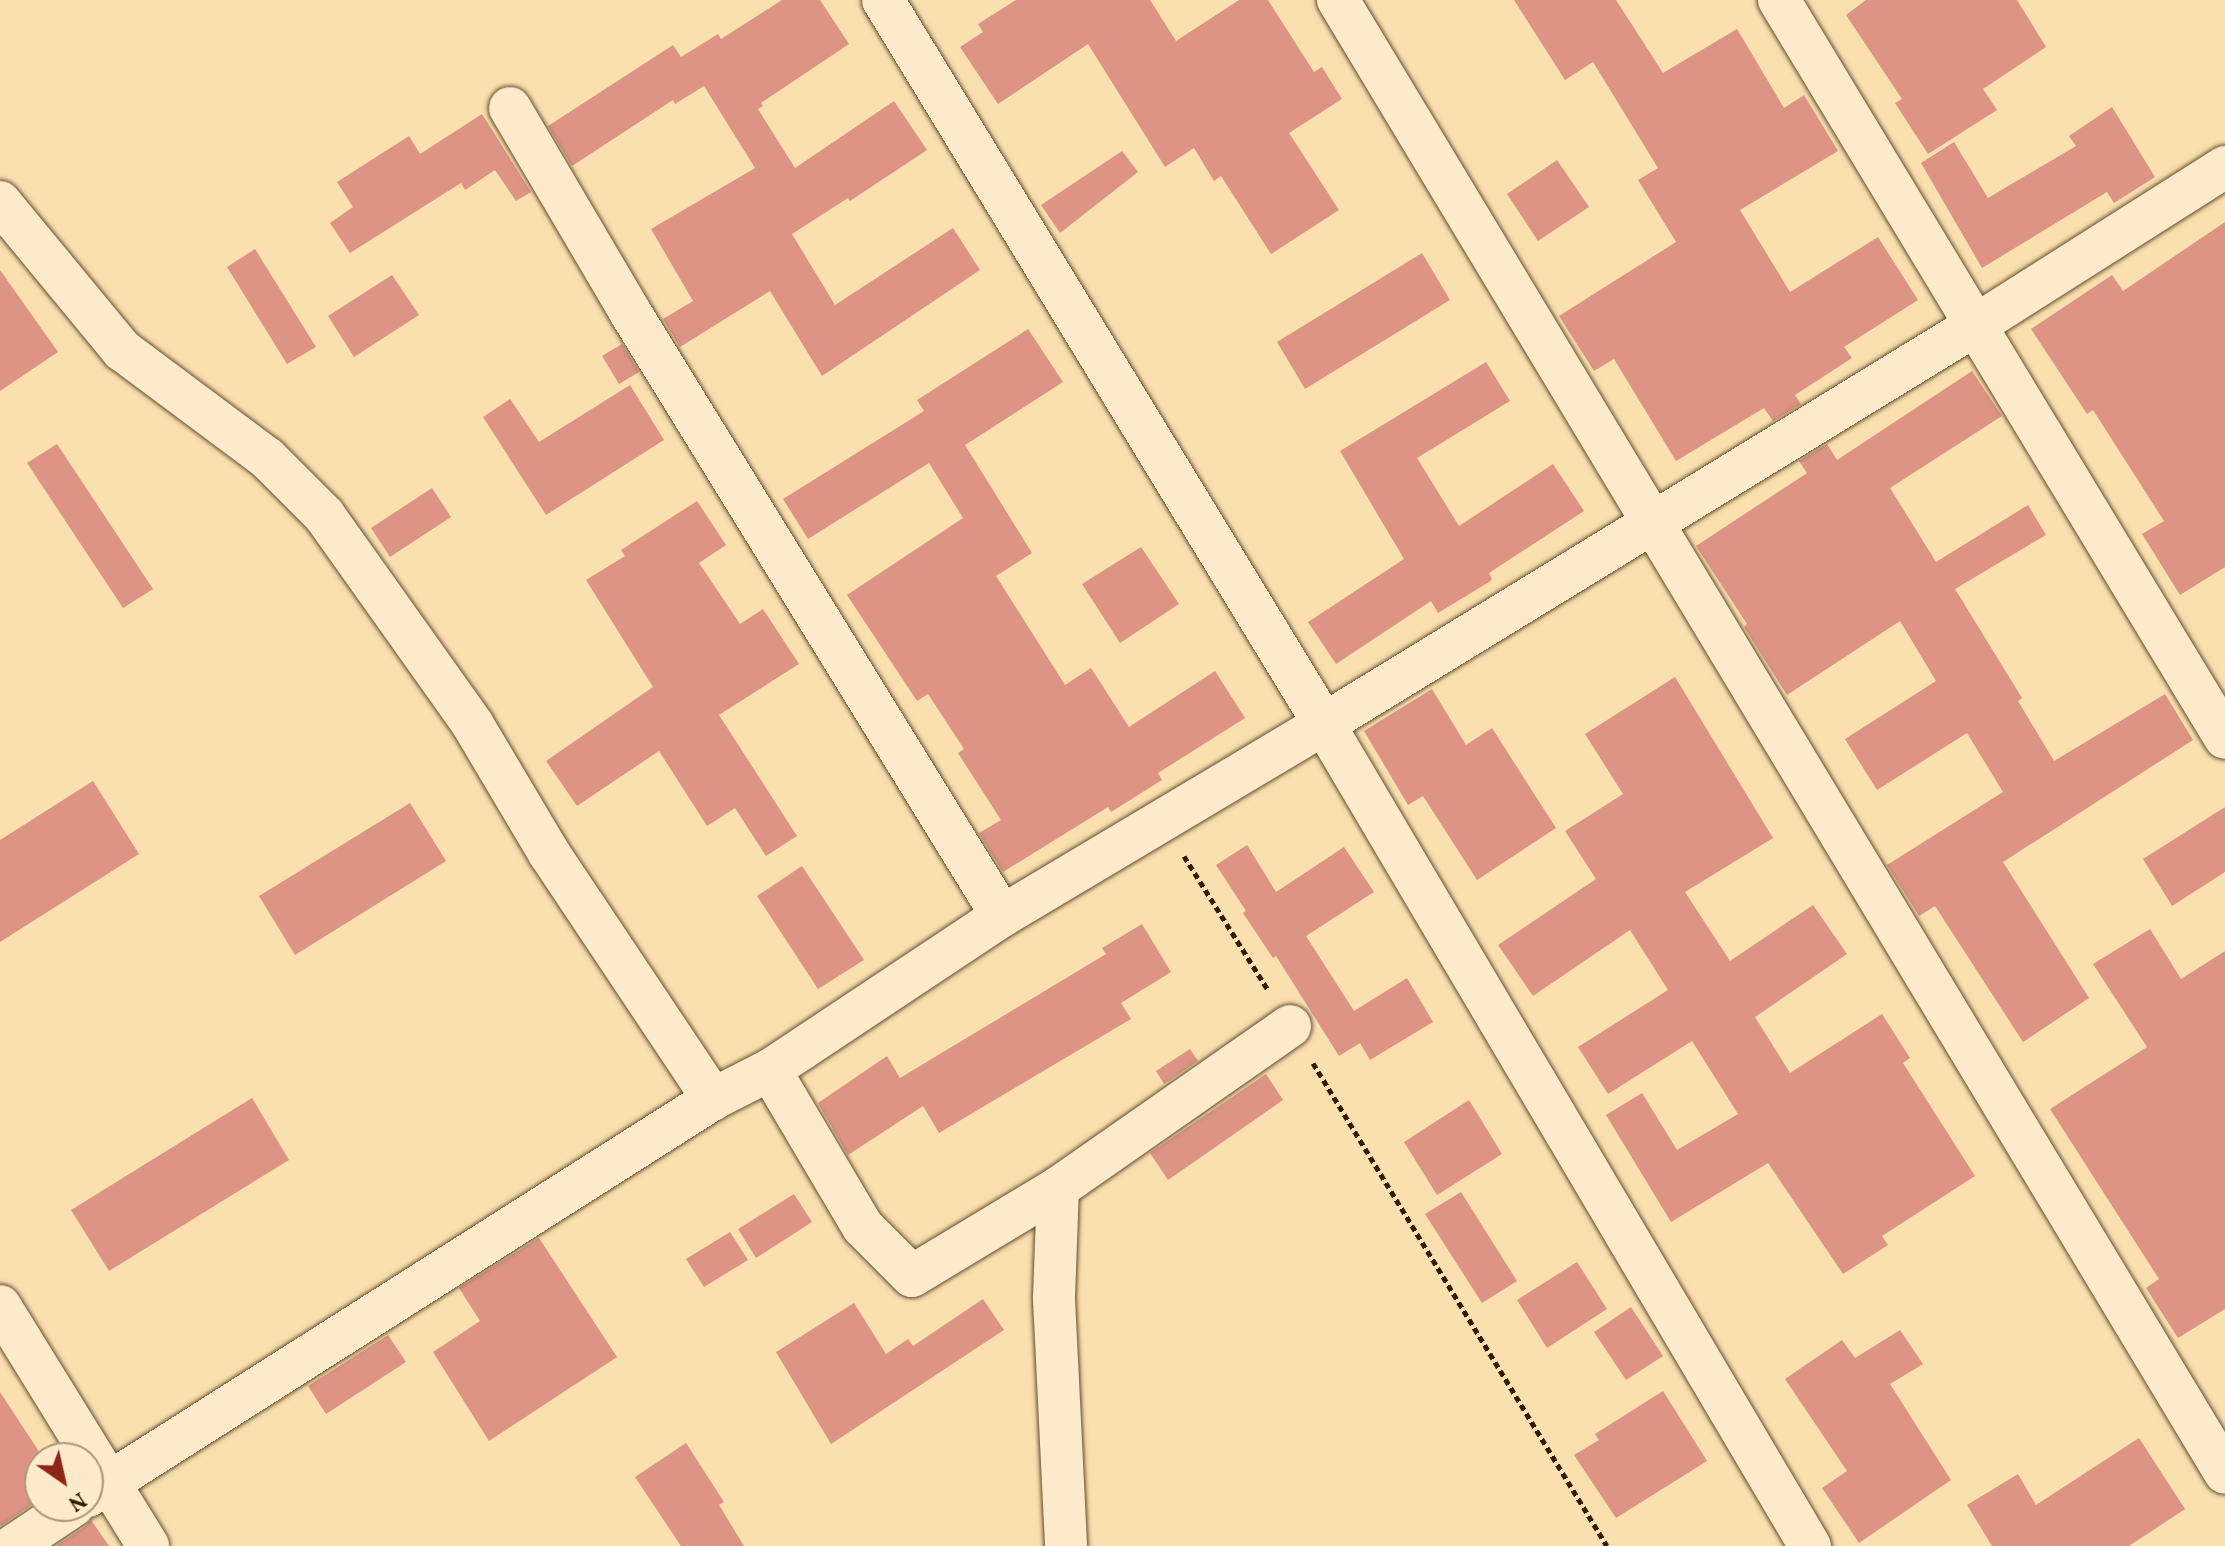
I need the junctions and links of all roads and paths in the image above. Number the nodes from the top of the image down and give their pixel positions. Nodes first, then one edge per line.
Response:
1 (883, 0) edge
2 (1338, 0) edge
3 (1779, 0) edge
4 (510, 108) dead end
5 (2225, 167) edge
6 (0, 202) edge
7 (1976, 325) junction
8 (1652, 522) junction
9 (1324, 724) junction
10 (2225, 738) edge
11 (1162, 821) junction
12 (1002, 916) junction
13 (1290, 1026) junction
14 (770, 1070) junction
15 (713, 1099) junction
16 (1058, 1188) junction
17 (0, 1306) edge
18 (74, 1442) edge
19 (2225, 1473) edge
20 (104, 1486) edge
21 (104, 1495) edge
22 (49, 1522) edge
23 (13, 1546) edge
24 (148, 1546) edge
25 (1066, 1546) edge
26 (1607, 1546) edge
27 (1810, 1546) edge

1 - 9 street
2 - 8 street
3 - 7 street
4 - 12 street
5 - 7 street
6 - 15 street
7 - 8 street
7 - 10 street
8 - 9 street
8 - 19 street
9 - 11 street
9 - 27 street
11 - 12 street
11 - 13 path
12 - 14 street
13 - 16 street
13 - 26 path
14 - 15 street
14 - 16 street
15 - 20 street
16 - 25 street
17 - 18 street
21 - 24 street
22 - 23 street

